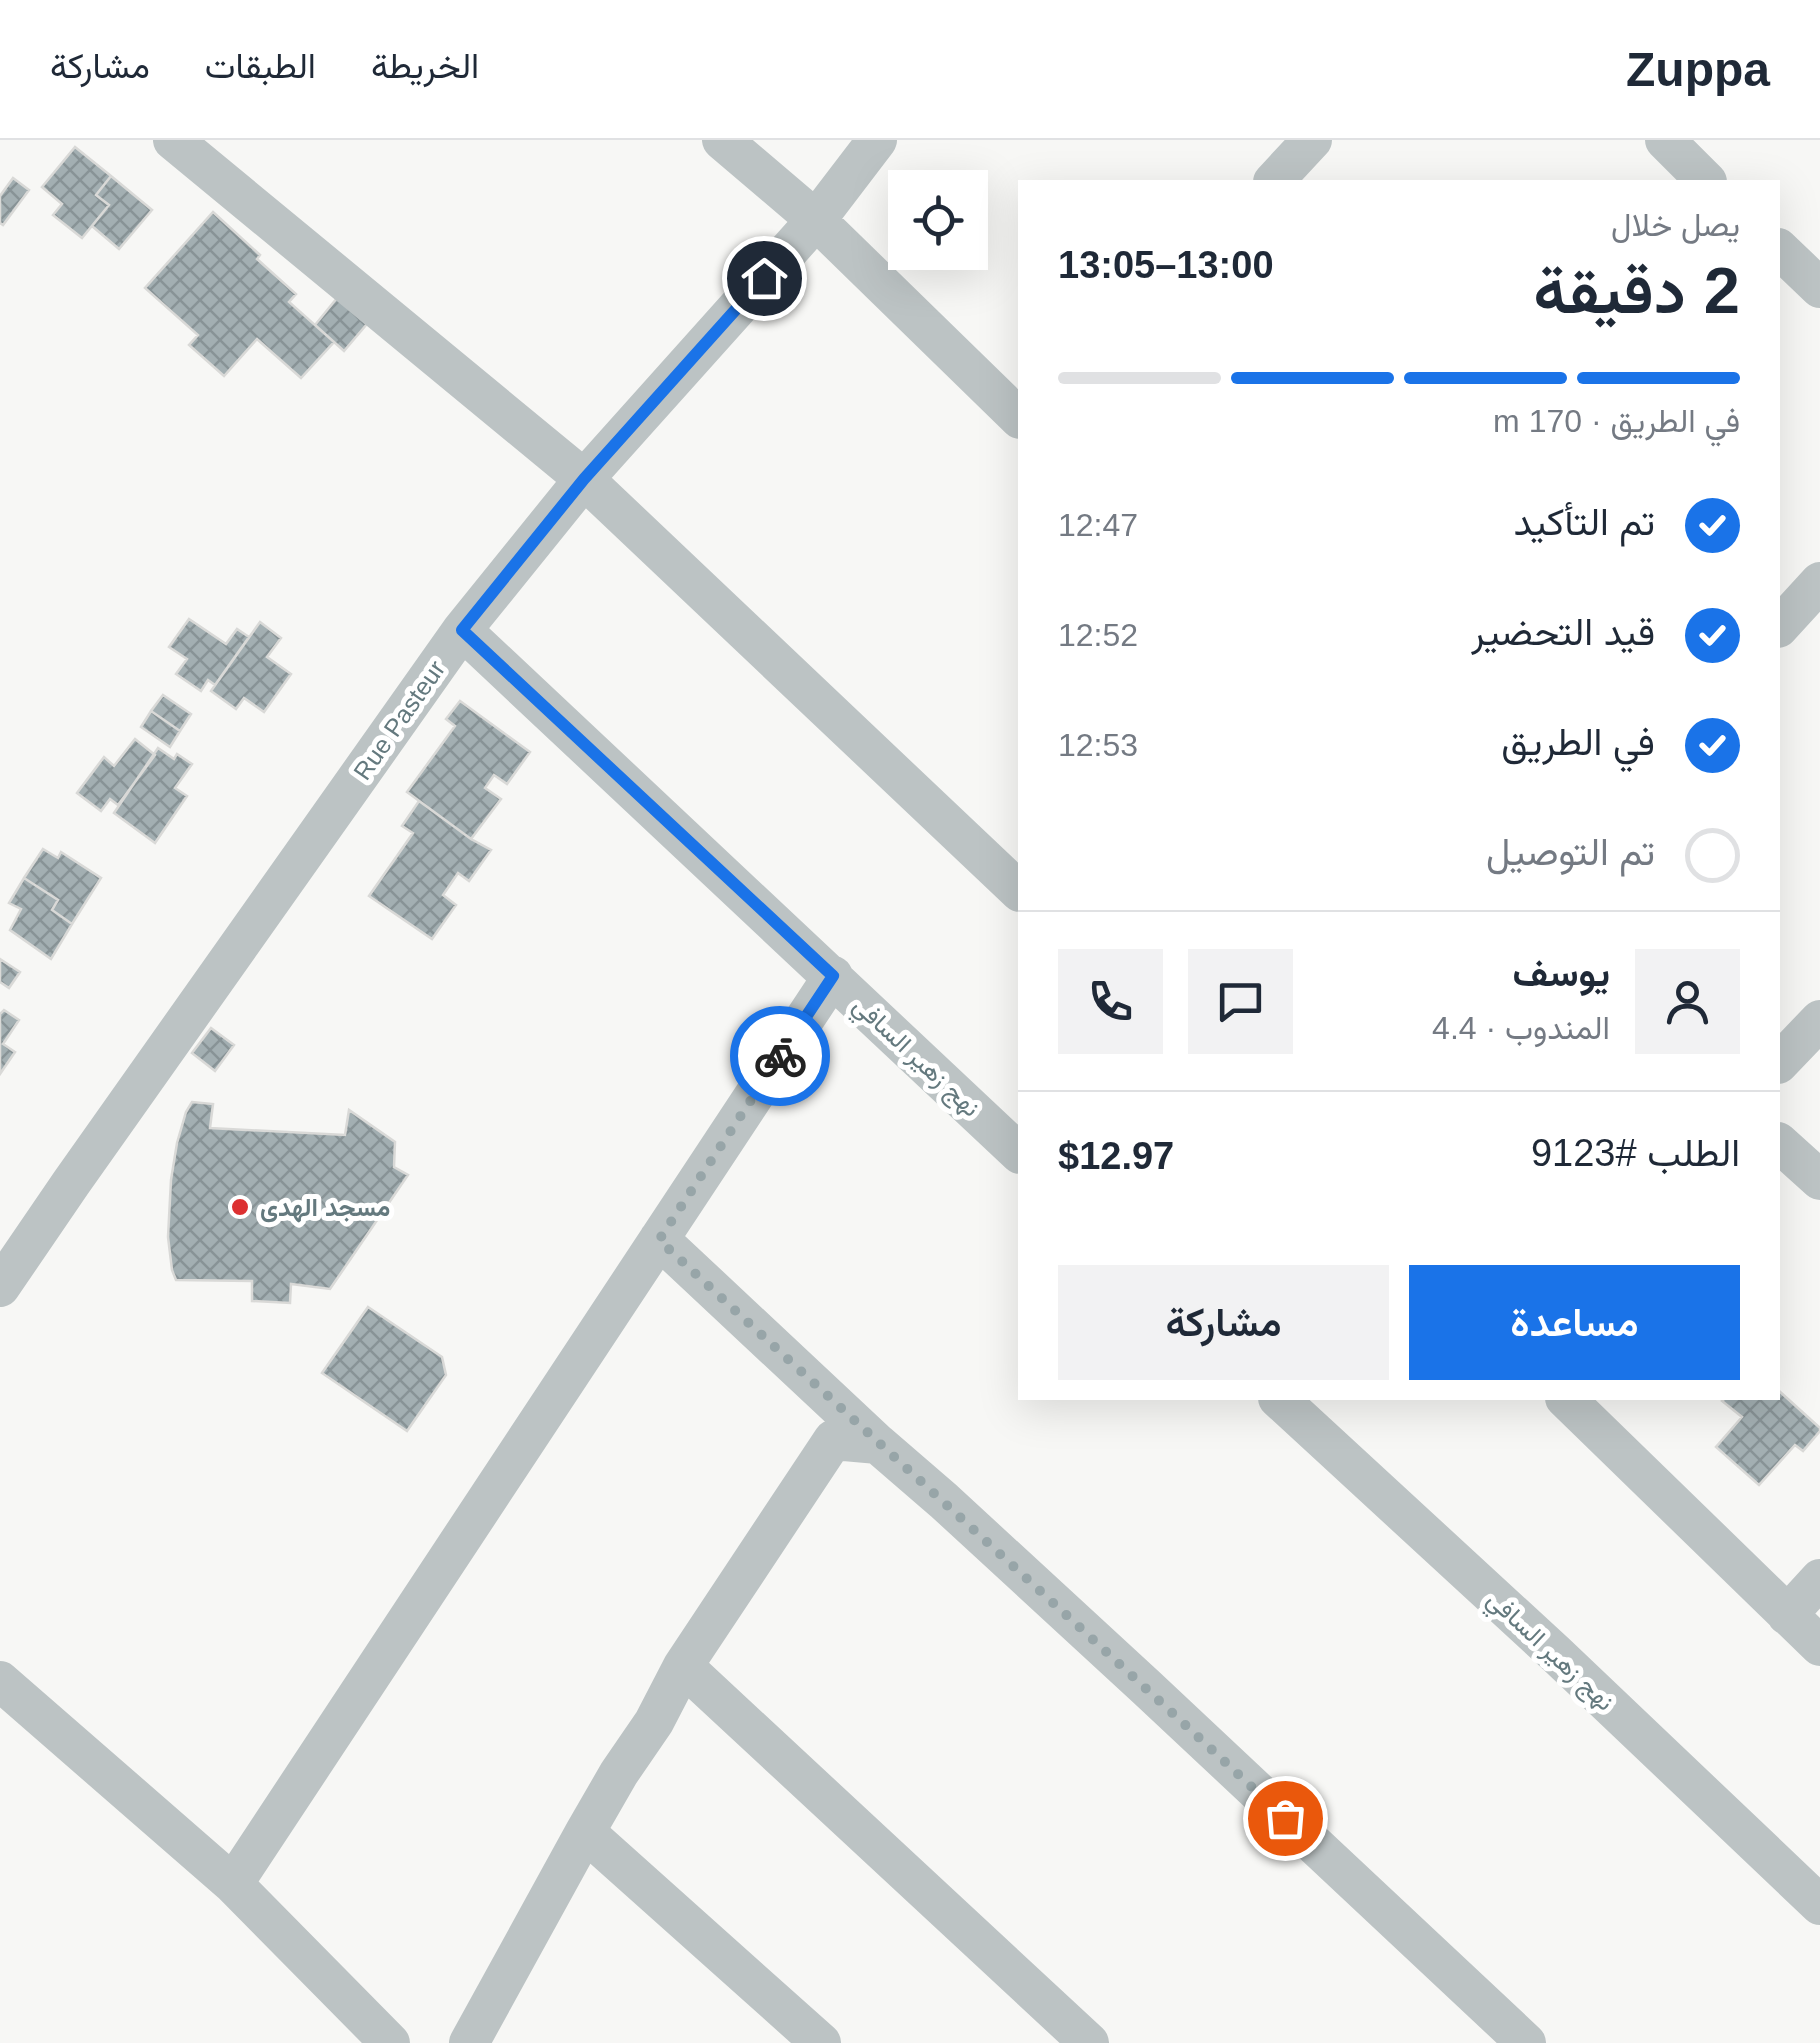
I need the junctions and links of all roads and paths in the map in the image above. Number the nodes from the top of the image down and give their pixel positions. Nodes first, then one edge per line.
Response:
1 (174, 140) edge
2 (722, 140) edge
3 (877, 140) edge
4 (1312, 140) edge
5 (1665, 140) edge
6 (1275, 180) edge
7 (1705, 180) edge
8 (816, 220) junction
9 (1780, 250) edge
10 (1820, 288) edge
11 (1018, 418) edge
12 (584, 479) junction
13 (1820, 582) edge
14 (1780, 626) edge
15 (462, 630) junction
16 (1018, 890) edge
17 (833, 976) junction
18 (1820, 1020) edge
19 (1780, 1062) edge
20 (1780, 1144) edge
21 (1018, 1152) edge
22 (1820, 1180) edge
23 (659, 1240) junction
24 (0, 1287) edge
25 (1280, 1400) edge
26 (1567, 1400) edge
27 (878, 1444) junction
28 (1820, 1578) edge
29 (1787, 1615) junction
30 (1820, 1646) edge
31 (683, 1666) junction
32 (0, 1681) edge
33 (584, 1832) junction
34 (233, 1884) junction
35 (1820, 1905) edge
36 (390, 2043) edge
37 (469, 2043) edge
38 (821, 2043) edge
39 (1088, 2043) edge
40 (1526, 2043) edge

1 - 12 street
2 - 8 street
3 - 8 street, Rue Pasteur
4 - 6 street
5 - 7 street
8 - 11 street
8 - 12 street, Rue Pasteur
9 - 10 street
12 - 15 street, Rue Pasteur
12 - 16 street
13 - 14 street
15 - 17 street, نهج زهير السافي
15 - 24 street, Rue Pasteur
17 - 21 street, نهج زهير السافي
17 - 23 street
18 - 19 street
20 - 22 street
23 - 27 street
23 - 34 street
25 - 35 street, نهج زهير السافي
26 - 29 street
27 - 31 street
27 - 40 street
28 - 29 street
29 - 30 street
31 - 33 street
31 - 39 street
32 - 34 street
33 - 37 street
33 - 38 street
34 - 36 street

